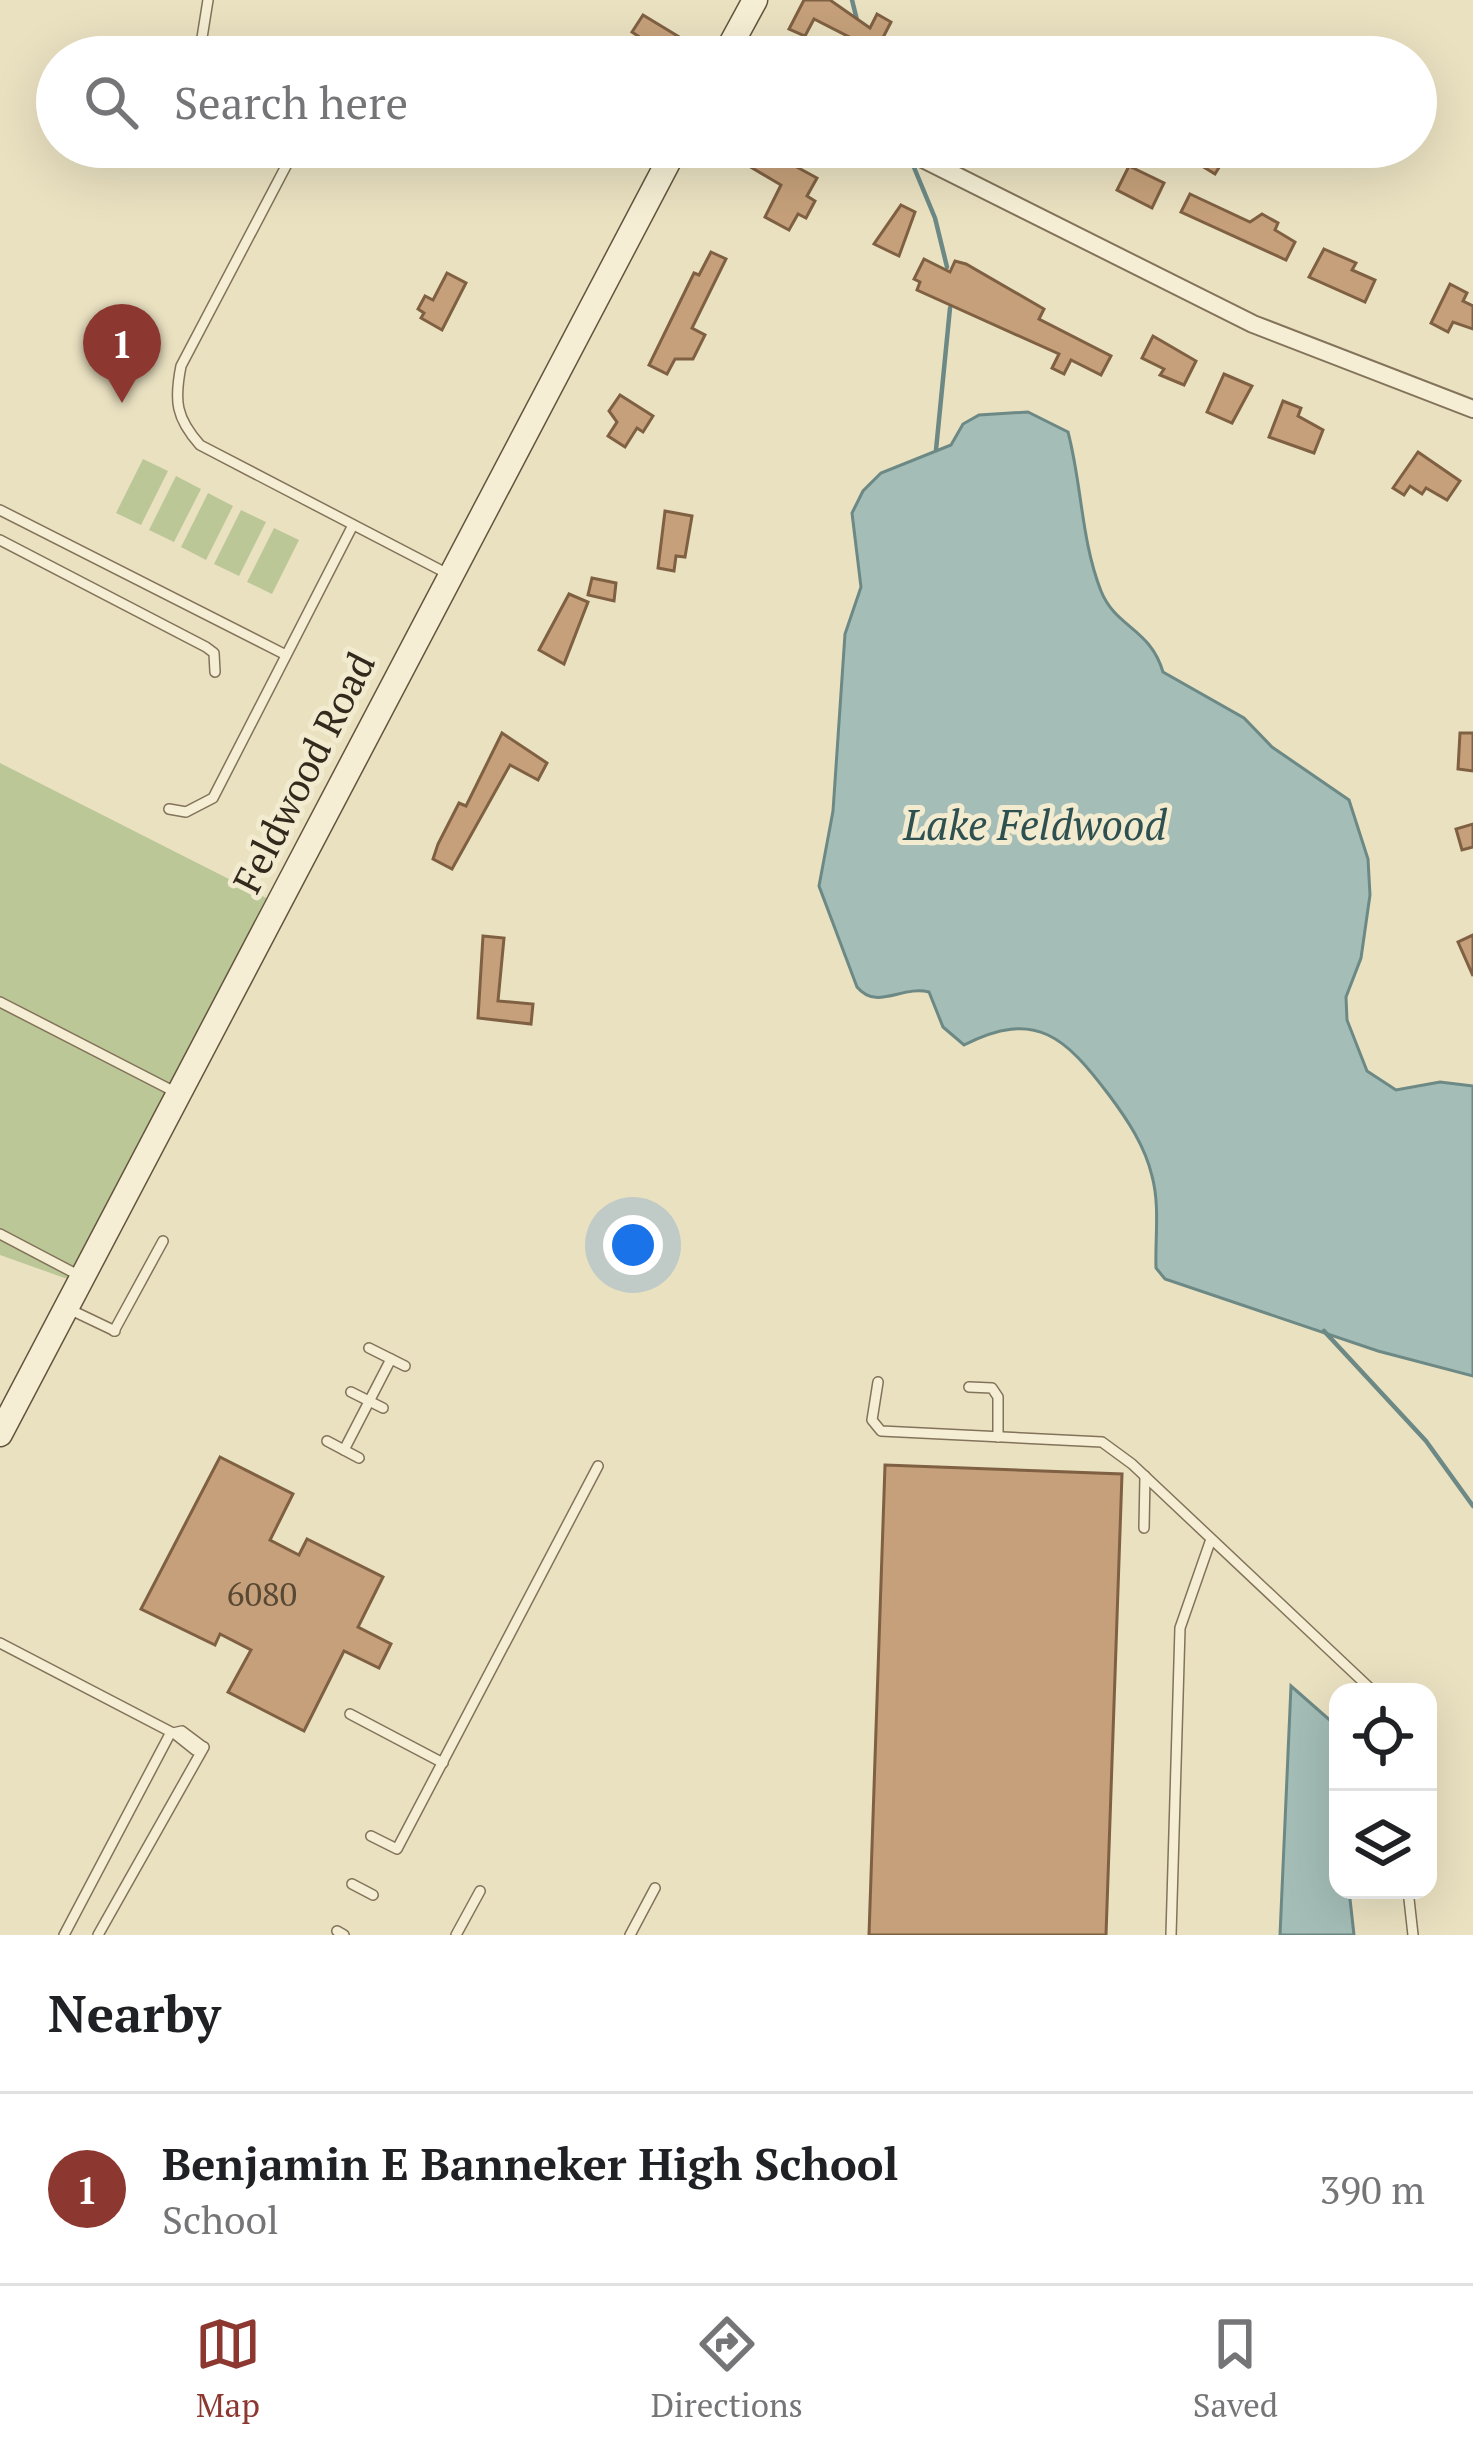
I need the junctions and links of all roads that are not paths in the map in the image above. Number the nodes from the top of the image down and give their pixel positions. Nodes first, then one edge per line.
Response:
1 (208, 0) edge
2 (755, 0) edge
3 (202, 36) edge
4 (735, 36) edge
5 (285, 168) edge
6 (665, 168) edge
7 (941, 168) edge
8 (1473, 409) edge
9 (0, 510) edge
10 (353, 525) junction
11 (0, 540) edge
12 (448, 574) junction
13 (286, 655) junction
14 (214, 672) dead end
15 (169, 809) dead end
16 (0, 1001) edge
17 (177, 1093) junction
18 (0, 1234) edge
19 (163, 1241) dead end
20 (82, 1277) junction
21 (66, 1307) junction
22 (369, 1348) dead end
23 (391, 1359) junction
24 (405, 1366) dead end
25 (878, 1382) dead end
26 (970, 1387) dead end
27 (351, 1392) dead end
28 (369, 1401) junction
29 (383, 1408) dead end
30 (0, 1434) edge
31 (998, 1437) junction
32 (327, 1441) dead end
33 (344, 1450) junction
34 (359, 1458) dead end
35 (598, 1466) dead end
36 (1145, 1476) junction
37 (1144, 1528) dead end
38 (1210, 1542) junction
39 (0, 1643) edge
40 (1364, 1683) edge
41 (350, 1714) dead end
42 (173, 1733) junction
43 (442, 1763) junction
44 (371, 1836) dead end
45 (102, 1863) junction
46 (128, 1877) junction
47 (352, 1884) dead end
48 (655, 1888) dead end
49 (480, 1891) dead end
50 (374, 1895) dead end
51 (1409, 1899) edge
52 (104, 1922) junction
53 (118, 1930) dead end
54 (64, 1935) edge
55 (98, 1935) edge
56 (456, 1935) edge
57 (630, 1935) edge
58 (1171, 1935) edge
59 (1413, 1935) edge

1 - 3 lane
2 - 4 street
5 - 10 lane
6 - 12 street, Feldwood Road
7 - 8 street
9 - 13 lane
10 - 12 lane
10 - 13 lane
11 - 14 lane
12 - 17 street, Feldwood Road
13 - 15 lane
16 - 17 lane
17 - 20 street, Feldwood Road
18 - 20 lane
19 - 21 lane
20 - 21 street, Feldwood Road
21 - 30 street, Feldwood Road
22 - 23 lane
23 - 24 lane
23 - 28 lane
25 - 31 lane
26 - 31 lane
27 - 28 lane
28 - 29 lane
28 - 33 lane
31 - 36 lane
32 - 33 lane
33 - 34 lane
35 - 43 lane
36 - 37 lane
36 - 38 lane
38 - 40 lane
38 - 58 lane
39 - 42 lane
41 - 43 lane
42 - 45 lane
42 - 46 lane
43 - 44 lane
45 - 46 lane
45 - 54 lane
46 - 52 lane
47 - 50 lane
48 - 57 lane
49 - 56 lane
51 - 59 lane
52 - 53 lane
52 - 55 lane

